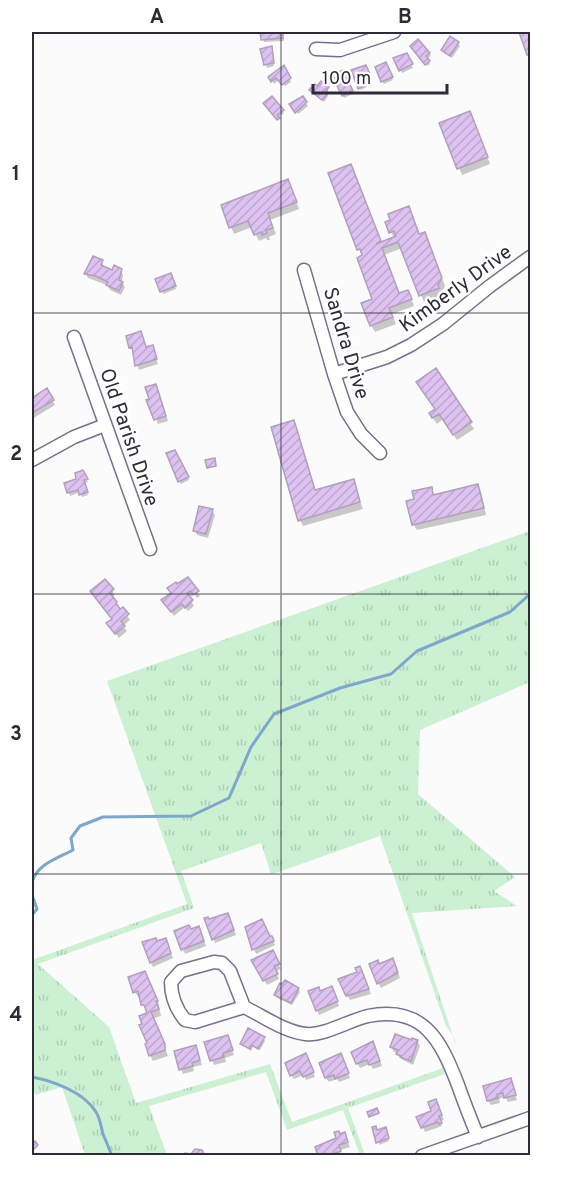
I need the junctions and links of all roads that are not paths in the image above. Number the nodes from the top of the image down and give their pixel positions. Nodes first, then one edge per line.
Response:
1 (394, 32) edge
2 (316, 49) dead end
3 (531, 257) edge
4 (304, 270) dead end
5 (74, 337) dead end
6 (334, 374) junction
7 (105, 425) junction
8 (380, 453) dead end
9 (32, 460) edge
10 (150, 549) dead end
11 (244, 1006) junction
12 (531, 1118) edge
13 (477, 1137) junction
14 (422, 1155) edge

1 - 2 street
3 - 6 street, Kimberly Drive
4 - 6 street, Sandra Drive
5 - 7 street, Old Parish Drive
6 - 8 street, Sandra Drive
7 - 9 street
7 - 10 street, Old Parish Drive
11 - 11 street
11 - 13 street
12 - 13 street
13 - 14 street

